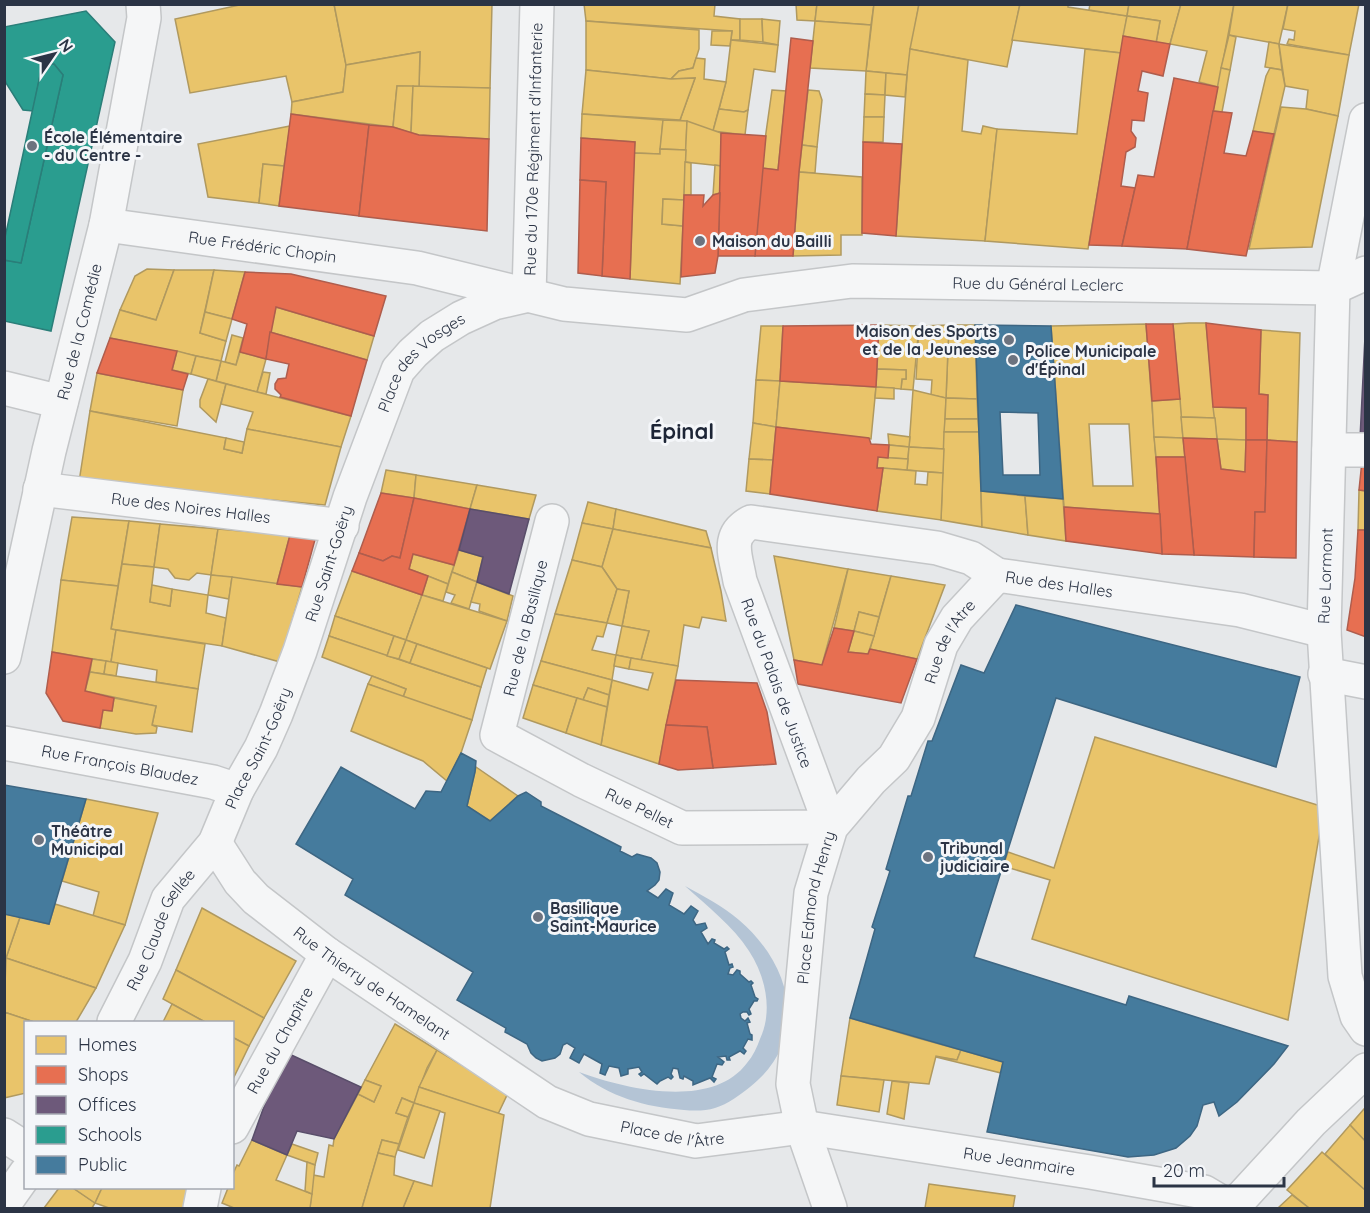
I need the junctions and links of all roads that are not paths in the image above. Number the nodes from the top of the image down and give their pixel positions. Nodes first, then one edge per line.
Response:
1 (143, 4) edge
2 (537, 4) edge
3 (1365, 120) edge
4 (106, 225) junction
5 (417, 268) joint
6 (1365, 273) edge
7 (1333, 288) junction
8 (530, 295) junction
9 (744, 295) joint
10 (4, 388) edge
11 (62, 402) junction
12 (1329, 450) junction
13 (1365, 450) edge
14 (358, 476) joint
15 (40, 489) junction
16 (552, 521) dead end
17 (342, 526) junction
18 (735, 536) joint
19 (997, 575) junction
20 (1324, 631) junction
21 (300, 651) joint
22 (4, 657) edge
23 (1325, 674) junction
24 (1365, 682) edge
25 (918, 718) joint
26 (497, 735) joint
27 (4, 743) edge
28 (237, 790) junction
29 (831, 827) junction
30 (215, 843) junction
31 (327, 954) junction
32 (115, 1021) edge
33 (1365, 1029) edge
34 (1365, 1070) edge
35 (547, 1102) joint
36 (234, 1123) edge
37 (802, 1127) junction
38 (4, 1136) edge
39 (24, 1148) edge
40 (24, 1176) edge
41 (204, 1189) edge
42 (4, 1204) edge
43 (200, 1209) edge
44 (830, 1209) edge
45 (1231, 1209) edge

1 - 4 street, Rue de la Comédie
2 - 8 street, Rue du 170e Régiment d'Infanterie
3 - 7 street, Rue Lormont
4 - 5 street, Rue Frédéric Chopin
4 - 11 street, Rue de la Comédie
5 - 8 street, Place des Vosges
6 - 7 street
7 - 9 street, Rue du Général Leclerc
7 - 12 street, Rue Lormont
8 - 9 street, Place des Vosges
8 - 14 street, Place des Vosges
10 - 11 street
11 - 15 street, Rue de la Comédie
12 - 13 street
12 - 20 street, Rue Lormont
14 - 17 street, Rue Saint-Goëry
15 - 17 street, Rue des Noires Halles
15 - 22 street, Rue de la Comédie
16 - 26 street, Rue de la Basilique
17 - 21 street, Rue Saint-Goëry
18 - 19 street, Rue des Halles
18 - 29 street, Rue du Palais de Justice
19 - 20 street, Rue des Halles
19 - 25 street, Rue de l'Atre
20 - 23 street, Rue Lormont
21 - 28 street, Place Saint-Goëry
23 - 24 street
23 - 33 street, Rue Lormont
25 - 29 street, Place Edmond Henry
26 - 29 street, Rue Pellet
27 - 28 street, Rue François Blaudez
28 - 30 street, Place Saint-Goëry
29 - 37 street, Place Edmond Henry
30 - 31 street, Rue Thierry de Hamelant
30 - 32 street, Rue Claude Gellée
31 - 35 street, Rue Thierry de Hamelant
31 - 36 street, Rue du Chapître
34 - 45 street
35 - 37 street, Place de l'Âtre
37 - 44 street, Place Edmond Henry
37 - 45 street, Rue Jeanmaire
38 - 39 street
40 - 42 street
41 - 43 street

